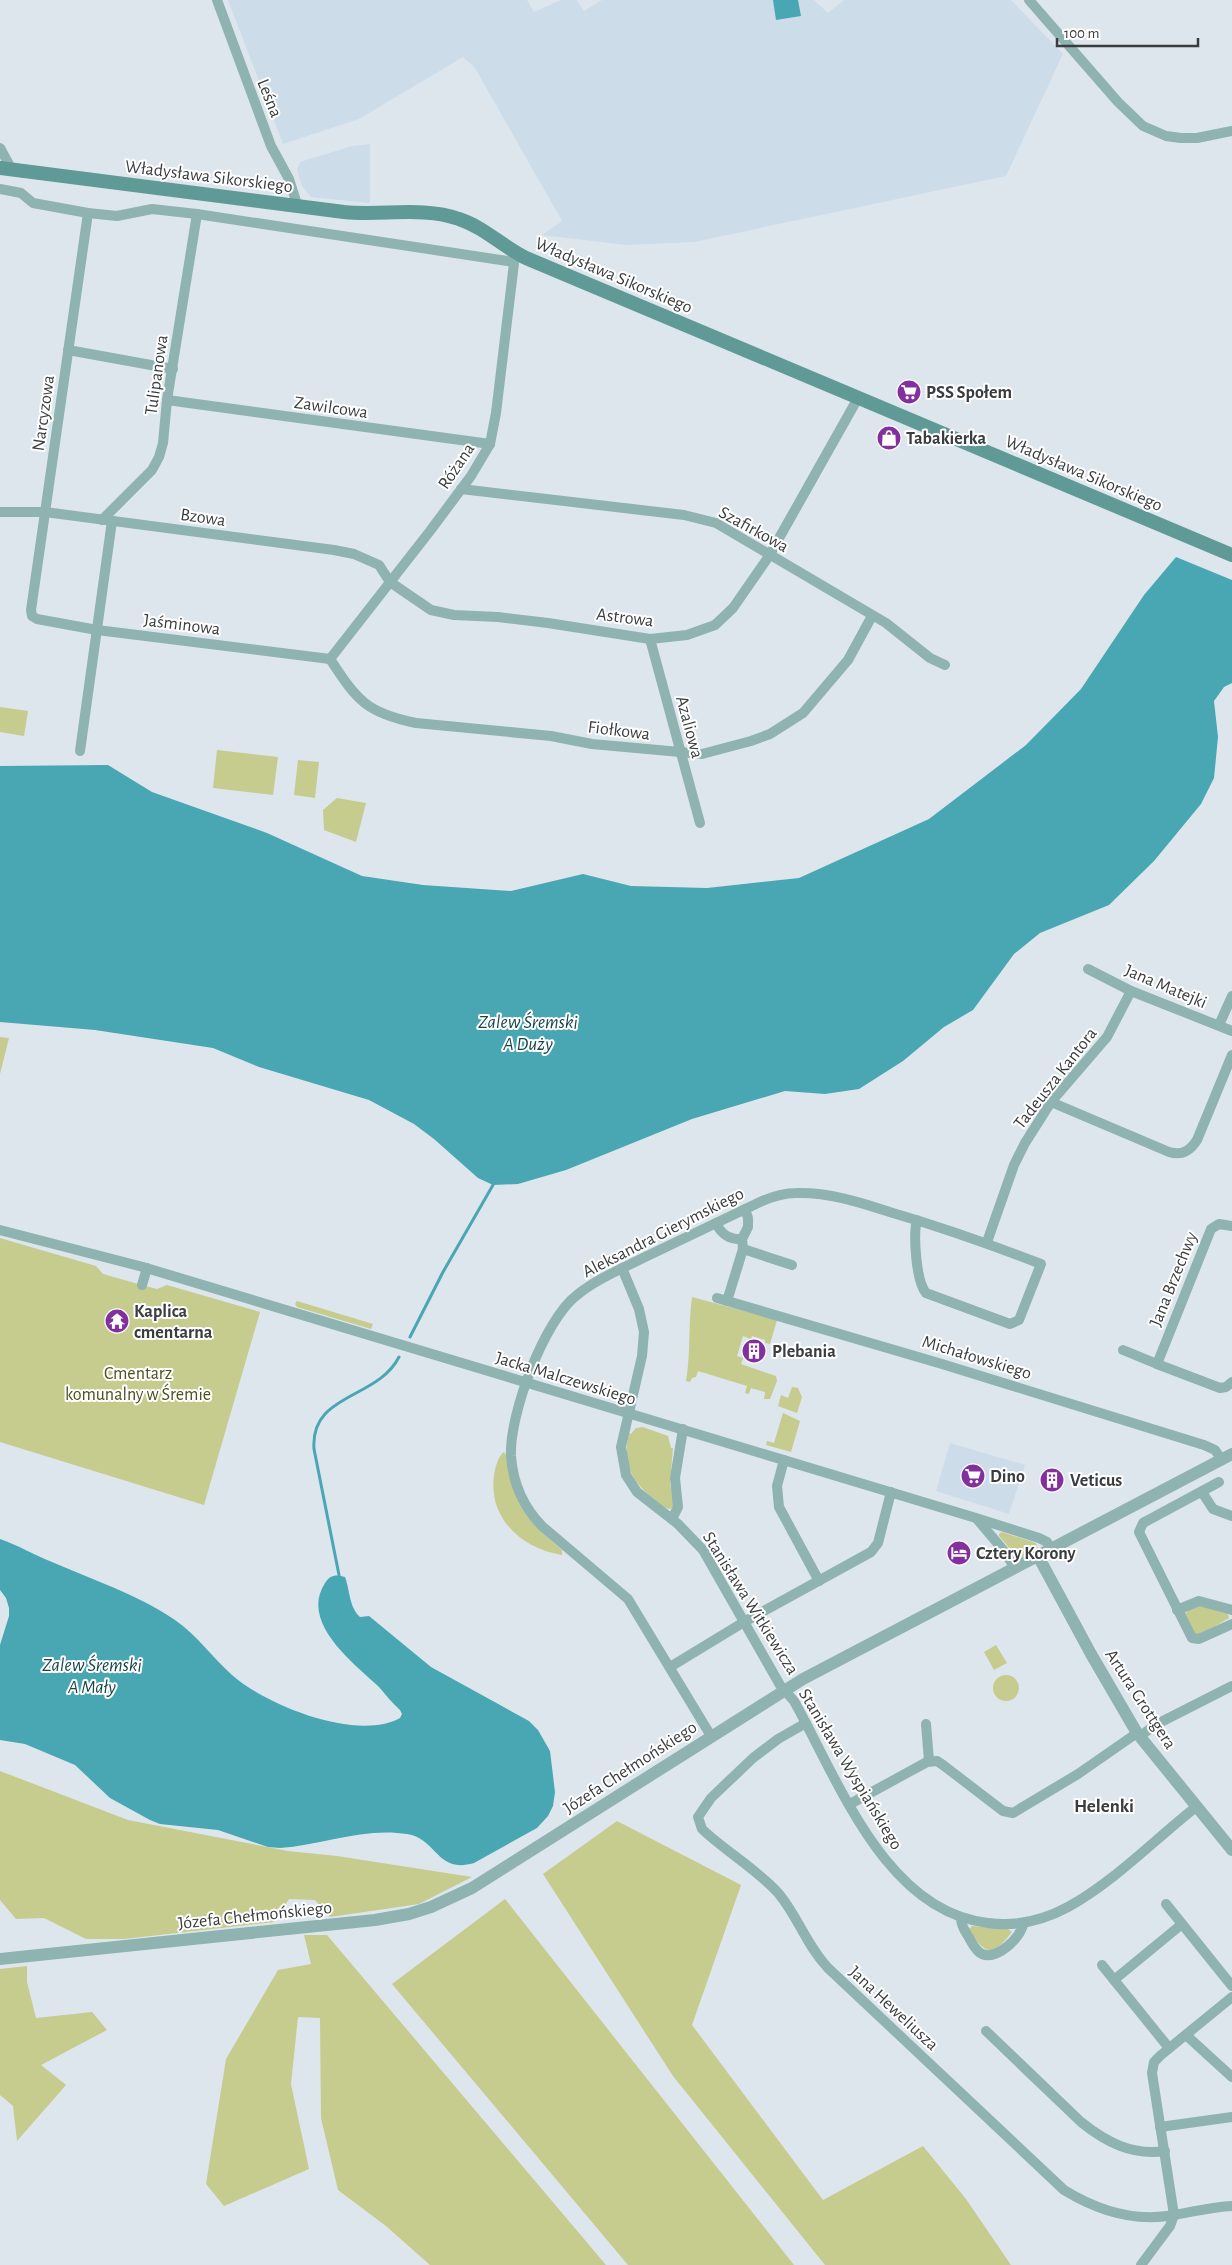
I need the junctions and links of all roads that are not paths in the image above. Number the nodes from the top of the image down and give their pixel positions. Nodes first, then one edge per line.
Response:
1 (217, 0) edge
2 (1029, 0) edge
3 (1232, 130) edge
4 (0, 148) edge
5 (6, 169) edge
6 (0, 189) edge
7 (296, 206) junction
8 (88, 213) junction
9 (197, 214) junction
10 (515, 257) junction
11 (68, 350) junction
12 (173, 369) junction
13 (858, 398) junction
14 (167, 400) junction
15 (490, 444) junction
16 (461, 488) junction
17 (0, 512) edge
18 (45, 512) junction
19 (107, 520) junction
20 (1232, 555) edge
21 (769, 556) junction
22 (390, 582) junction
23 (32, 616) joint
24 (872, 616) junction
25 (98, 630) junction
26 (650, 639) junction
27 (330, 659) junction
28 (945, 665) dead end
29 (80, 751) dead end
30 (680, 752) junction
31 (700, 823) dead end
32 (1088, 969) dead end
33 (1132, 991) junction
34 (1232, 996) edge
35 (1219, 1025) junction
36 (1232, 1031) edge
37 (1232, 1055) edge
38 (1051, 1102) junction
39 (745, 1209) junction
40 (918, 1220) junction
41 (716, 1223) junction
42 (1232, 1226) edge
43 (0, 1230) edge
44 (987, 1242) junction
45 (743, 1244) junction
46 (792, 1265) dead end
47 (147, 1268) junction
48 (622, 1268) junction
49 (142, 1285) dead end
50 (1123, 1350) dead end
51 (1157, 1364) junction
52 (1232, 1382) edge
53 (527, 1383) junction
54 (629, 1414) junction
55 (683, 1430) junction
56 (1227, 1457) edge
57 (784, 1460) junction
58 (1219, 1482) dead end
59 (891, 1492) junction
60 (1202, 1492) junction
61 (1232, 1516) edge
62 (976, 1518) junction
63 (672, 1519) junction
64 (1051, 1549) junction
65 (1038, 1556) junction
66 (1015, 1568) junction
67 (819, 1581) junction
68 (1177, 1610) junction
69 (1232, 1610) edge
70 (744, 1622) junction
71 (1232, 1624) edge
72 (670, 1667) junction
73 (1232, 1686) edge
74 (785, 1690) junction
75 (806, 1723) junction
76 (926, 1724) dead end
77 (1138, 1734) junction
78 (711, 1736) junction
79 (929, 1761) junction
80 (850, 1804) junction
81 (1196, 1806) junction
82 (1232, 1850) edge
83 (1166, 1904) dead end
84 (961, 1918) junction
85 (1023, 1924) junction
86 (1182, 1924) junction
87 (0, 1959) edge
88 (1102, 1965) dead end
89 (1114, 1980) junction
90 (1232, 1986) edge
91 (1232, 1998) edge
92 (986, 2031) dead end
93 (1186, 2035) junction
94 (1169, 2048) junction
95 (1232, 2077) edge
96 (1232, 2117) edge
97 (1160, 2127) junction
98 (1164, 2151) junction
99 (1232, 2206) edge
100 (1174, 2215) junction
101 (1141, 2265) edge

1 - 7 street, Leśna
2 - 3 street
4 - 5 street
5 - 7 main road, Władysława Sikorskiego
6 - 8 street, Władysława Sikorskiego
7 - 10 main road, Władysława Sikorskiego
8 - 9 street, Władysława Sikorskiego
8 - 11 street, Narcyzowa
9 - 10 street, Władysława Sikorskiego
9 - 12 street, Tulipanowa
10 - 13 main road, Władysława Sikorskiego
10 - 15 street, Różana
11 - 12 street
11 - 18 street, Narcyzowa
12 - 14 street, Tulipanowa
13 - 20 main road, Władysława Sikorskiego
13 - 21 street, Astrowa
14 - 15 street, Zawilcowa
14 - 19 street, Tulipanowa
15 - 16 street, Różana
16 - 21 street, Szafirkowa
16 - 22 street, Różana
17 - 18 street, Bzowa
18 - 19 street, Bzowa
18 - 23 street, Narcyzowa
19 - 22 street, Bzowa
19 - 25 street
21 - 24 street, Szafirkowa
21 - 26 street, Astrowa
22 - 26 street, Astrowa
22 - 27 street, Różana
23 - 25 street, Jaśminowa
24 - 28 street, Szafirkowa
24 - 30 street, Fiołkowa
25 - 27 street, Jaśminowa
25 - 29 street
26 - 30 street, Azaliowa
27 - 30 street, Fiołkowa
30 - 31 street, Azaliowa
32 - 33 street, Jana Matejki
33 - 35 street, Jana Matejki
33 - 38 street, Tadeusza Kantora
34 - 35 street
35 - 36 street, Jana Matejki
37 - 38 street
38 - 44 street, Tadeusza Kantora
39 - 40 street, Aleksandra Gierymskiego
39 - 41 street, Aleksandra Gierymskiego
39 - 45 street
40 - 44 street, Aleksandra Gierymskiego
40 - 44 street, Aleksandra Gierymskiego
41 - 45 street
41 - 48 street, Aleksandra Gierymskiego
42 - 51 street, Jana Brzechwy
43 - 47 street, Jacka Malczewskiego
45 - 46 street
45 - 56 street, Michałowskiego
47 - 49 street
47 - 53 street, Jacka Malczewskiego
48 - 53 street, Aleksandra Gierymskiego
48 - 54 street, Stanisława Witkiewicza
50 - 51 street
51 - 52 street
53 - 54 street, Jacka Malczewskiego
53 - 72 street, Aleksandra Gierymskiego
54 - 55 street, Jacka Malczewskiego
54 - 63 street, Stanisława Witkiewicza
55 - 57 street, Jacka Malczewskiego
55 - 63 street
56 - 64 street, Józefa Chełmońskiego
57 - 59 street, Jacka Malczewskiego
57 - 67 street
58 - 60 street
59 - 62 street, Jacka Malczewskiego
59 - 67 street
60 - 61 street
60 - 68 street
62 - 64 street, Jacka Malczewskiego
62 - 66 street
63 - 70 street, Stanisława Witkiewicza
64 - 65 street, Józefa Chełmońskiego
65 - 66 street, Józefa Chełmońskiego
65 - 77 street, Artura Grottgera
66 - 74 street, Józefa Chełmońskiego
67 - 70 street
68 - 69 street
68 - 71 street
70 - 72 street
70 - 74 street, Stanisława Witkiewicza
72 - 78 street, Aleksandra Gierymskiego
73 - 77 street
74 - 75 street, Stanisława Wyspiańskiego
74 - 78 street, Józefa Chełmońskiego
75 - 80 street, Stanisława Wyspiańskiego
75 - 100 street, Jana Heweliusza
76 - 79 street
77 - 79 street
77 - 81 street, Artura Grottgera
78 - 87 street, Józefa Chełmońskiego
79 - 80 street
80 - 84 street, Stanisława Wyspiańskiego
81 - 82 street, Artura Grottgera
81 - 85 street, Stanisława Wyspiańskiego
83 - 86 street
84 - 85 street, Stanisława Wyspiańskiego
84 - 85 street
86 - 89 street
86 - 90 street
88 - 89 street
89 - 94 street
91 - 93 street
92 - 98 street
93 - 94 street
93 - 95 street
94 - 97 street
96 - 97 street
97 - 98 street
98 - 100 street
99 - 100 street
100 - 101 street

